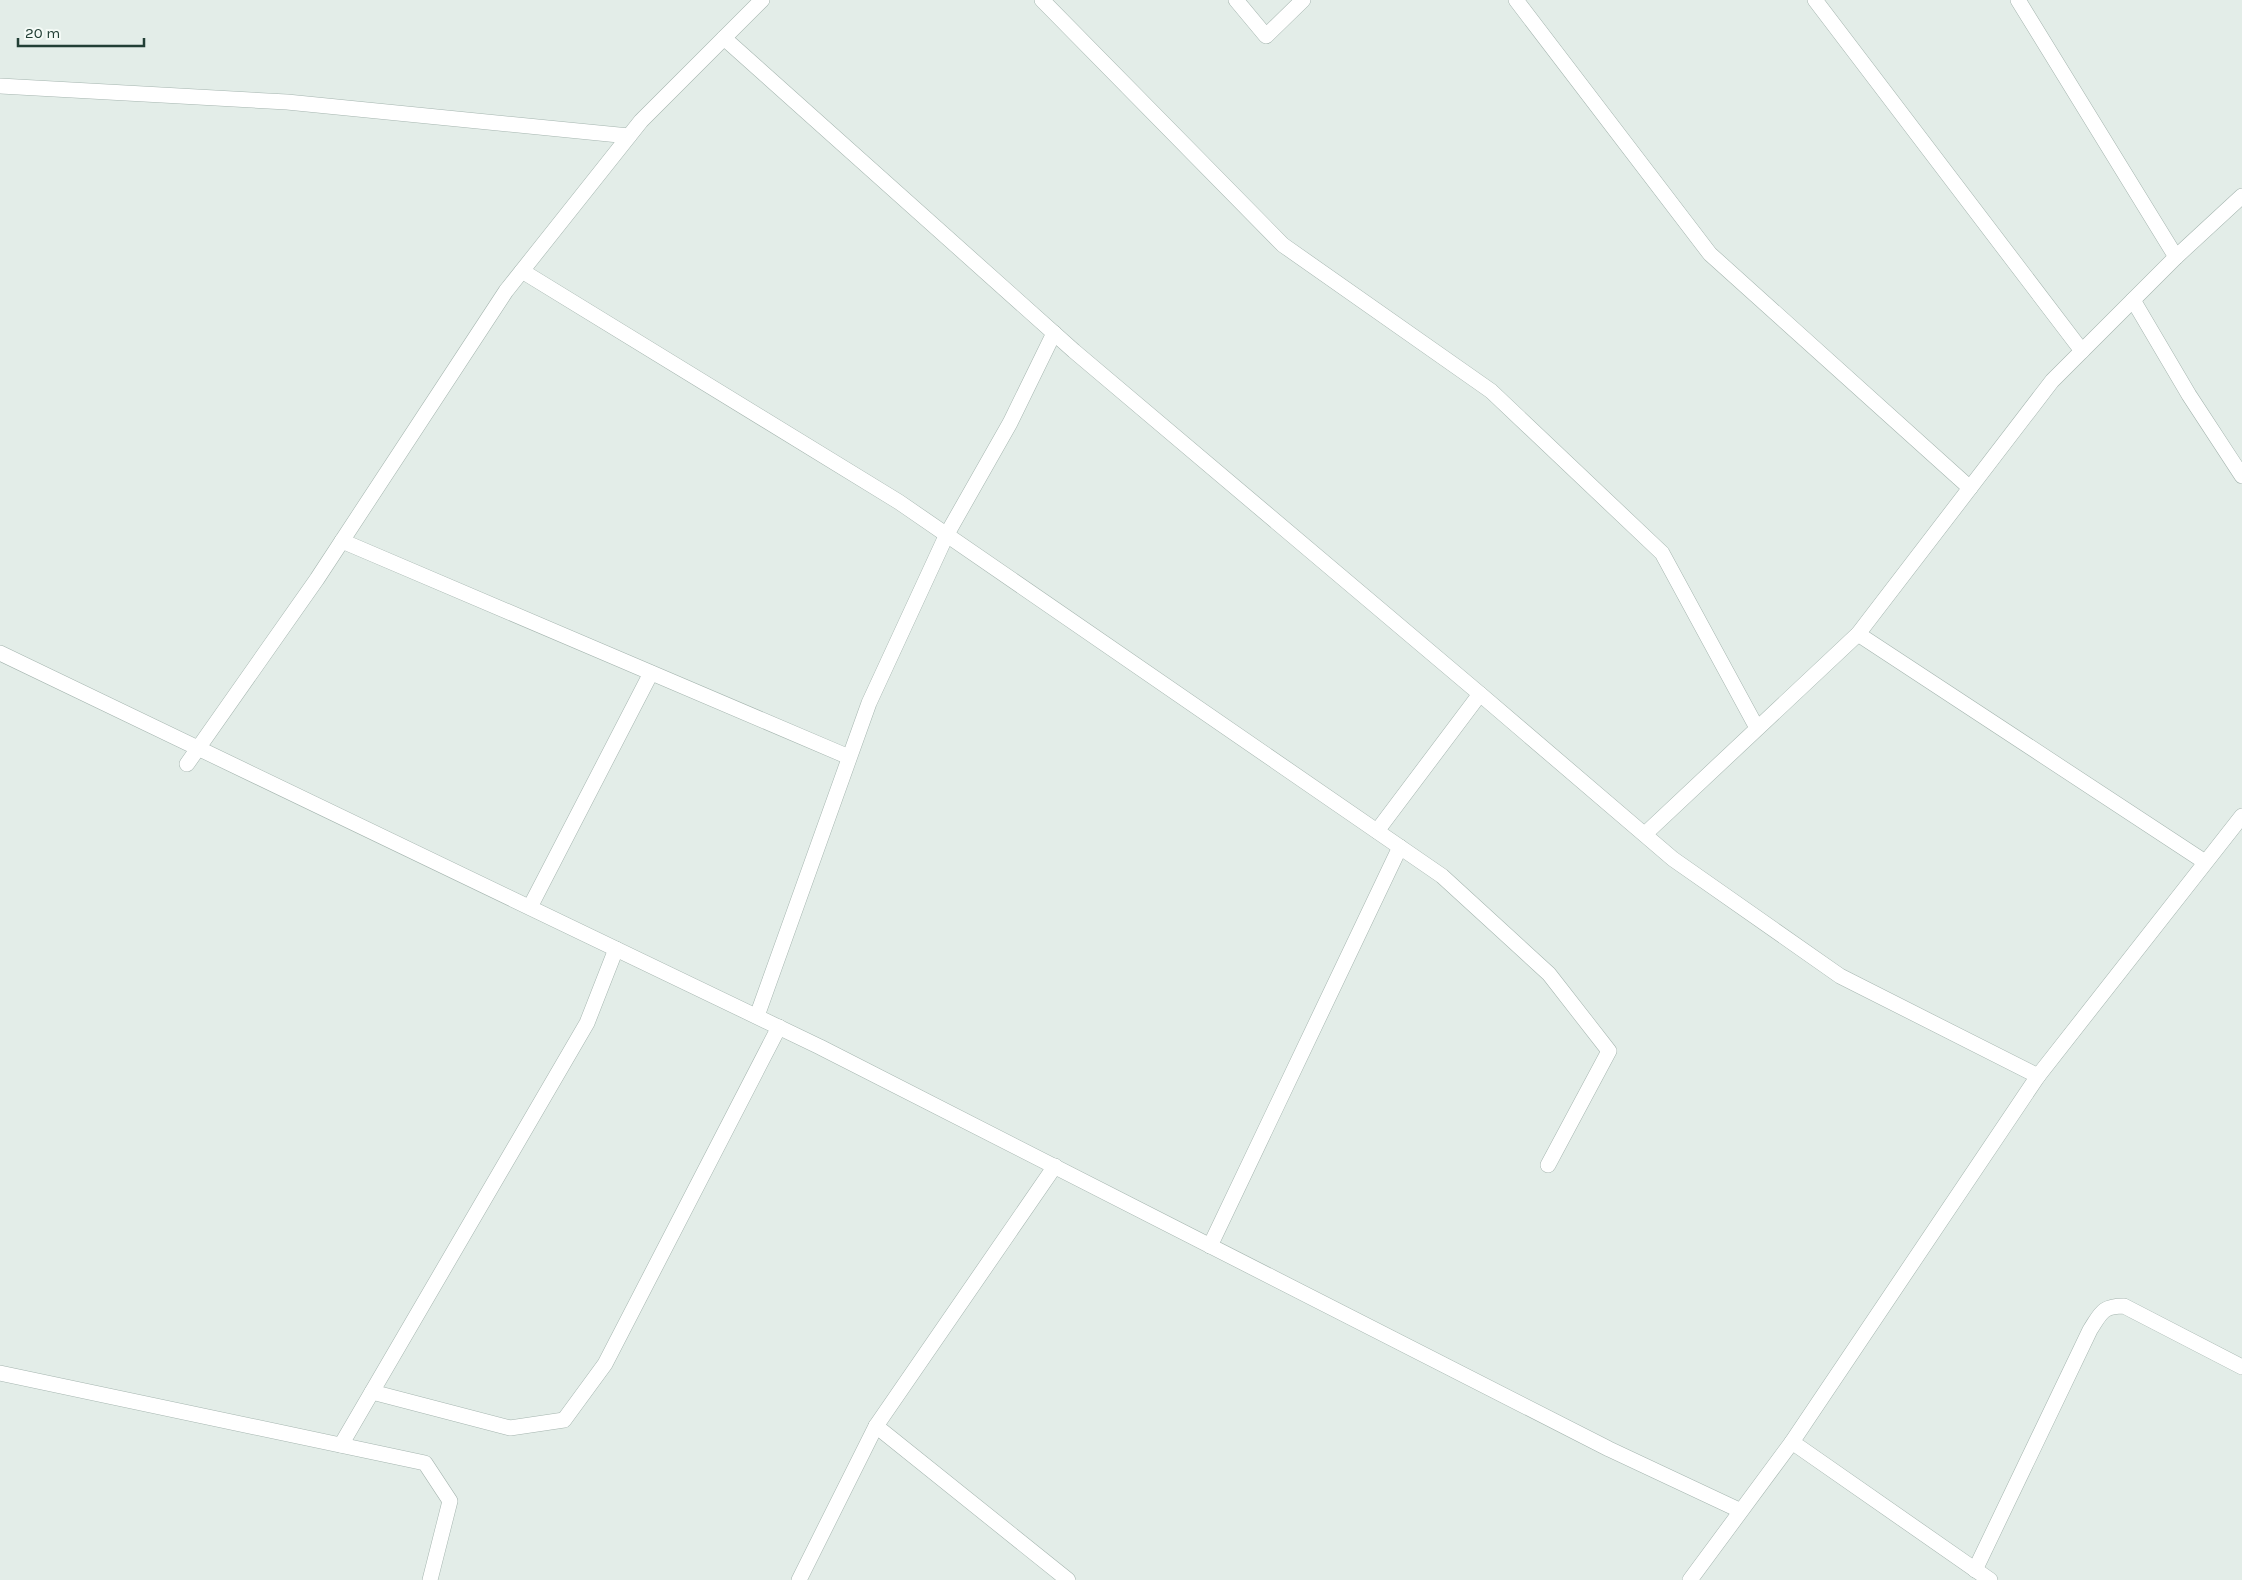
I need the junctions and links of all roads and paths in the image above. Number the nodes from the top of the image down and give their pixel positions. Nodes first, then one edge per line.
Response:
1 (762, 0) edge
2 (1042, 0) edge
3 (1236, 0) edge
4 (1303, 0) edge
5 (1516, 0) edge
6 (1815, 0) edge
7 (2018, 0) edge
8 (724, 38) junction
9 (0, 86) edge
10 (629, 136) junction
11 (2242, 196) edge
12 (2176, 257) junction
13 (522, 271) junction
14 (2133, 300) junction
15 (1054, 333) junction
16 (2082, 351) junction
17 (2242, 476) edge
18 (1970, 488) junction
19 (947, 534) junction
20 (342, 541) junction
21 (1858, 634) junction
22 (0, 653) edge
23 (651, 673) junction
24 (1480, 694) junction
25 (1757, 728) junction
26 (198, 748) junction
27 (849, 757) junction
28 (186, 764) dead end
29 (2242, 816) edge
30 (1377, 831) junction
31 (1645, 834) junction
32 (1400, 847) junction
33 (2205, 862) junction
34 (530, 907) junction
35 (616, 949) junction
36 (758, 1016) junction
37 (779, 1027) junction
38 (2038, 1076) junction
39 (1548, 1164) dead end
40 (1055, 1166) junction
41 (1210, 1246) junction
42 (2242, 1367) edge
43 (0, 1373) edge
44 (372, 1392) junction
45 (876, 1426) junction
46 (1792, 1442) junction
47 (341, 1445) junction
48 (1739, 1510) junction
49 (1975, 1570) junction
50 (430, 1580) edge
51 (799, 1580) edge
52 (1068, 1580) edge
53 (1690, 1580) edge
54 (1990, 1580) edge

1 - 8 street
2 - 25 street
3 - 4 street
5 - 18 street
6 - 16 street
7 - 12 street
8 - 10 street
8 - 15 street
9 - 10 street
10 - 13 street
11 - 12 street
12 - 14 street
13 - 19 street
13 - 20 street
14 - 16 street
14 - 17 street
15 - 19 street
15 - 24 street
16 - 18 street
18 - 21 street
19 - 27 street
19 - 30 street
20 - 23 street
20 - 26 street
21 - 25 street
21 - 33 street
22 - 26 street
23 - 27 street
23 - 34 street
24 - 30 street
24 - 31 street
25 - 31 street
26 - 28 street
26 - 34 street
27 - 36 street
29 - 33 street
30 - 32 street
31 - 38 street
32 - 39 street
32 - 41 street
33 - 38 street
34 - 35 street
35 - 36 street
35 - 44 street
36 - 37 street
37 - 40 street
37 - 44 street
38 - 46 street
40 - 41 street
40 - 45 street
41 - 48 street
42 - 49 street
43 - 47 street
44 - 47 street
45 - 51 street
45 - 52 street
46 - 48 street
46 - 49 street
47 - 50 street
48 - 53 street
49 - 54 street

